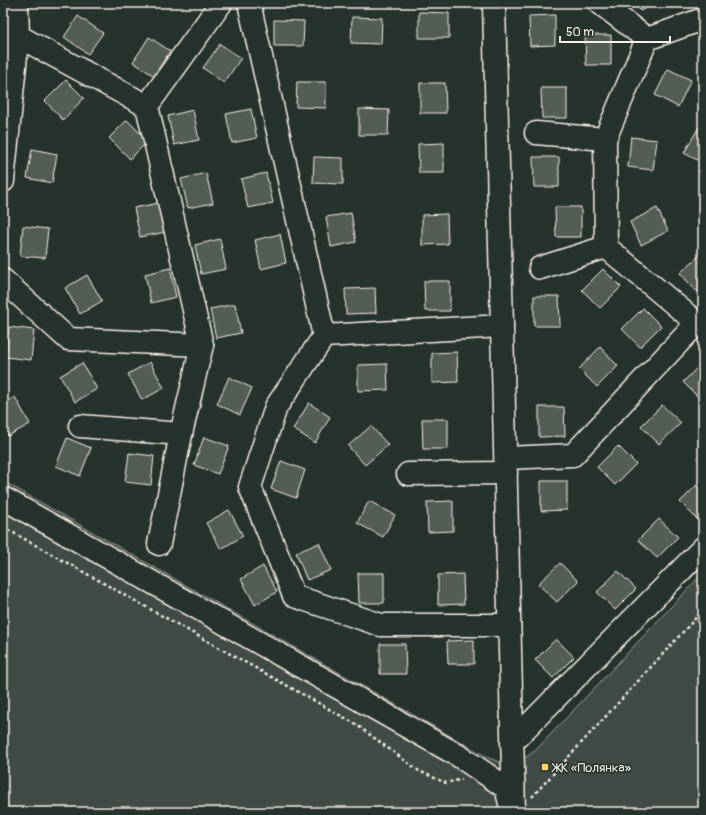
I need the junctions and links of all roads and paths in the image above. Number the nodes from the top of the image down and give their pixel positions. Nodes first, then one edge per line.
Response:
1 (17, 3) edge
2 (221, 3) edge
3 (249, 3) edge
4 (494, 3) edge
5 (600, 3) edge
6 (703, 20) edge
7 (18, 36) junction
8 (647, 39) junction
9 (147, 106) junction
10 (536, 133) dead end
11 (605, 139) junction
12 (3, 181) edge
13 (606, 247) junction
14 (540, 268) dead end
15 (3, 280) edge
16 (700, 323) edge
17 (502, 326) junction
18 (324, 336) junction
19 (202, 345) junction
20 (80, 426) dead end
21 (181, 434) junction
22 (506, 466) junction
23 (408, 474) dead end
24 (3, 498) edge
25 (3, 527) edge
26 (159, 544) dead end
27 (703, 548) edge
28 (703, 610) edge
29 (509, 626) junction
30 (512, 742) junction
31 (486, 774) junction
32 (531, 798) dead end
33 (514, 812) edge

1 - 7 lane
2 - 9 lane
3 - 18 lane
4 - 17 lane
5 - 8 lane
6 - 8 lane
7 - 9 lane
7 - 12 lane
8 - 11 lane
9 - 19 lane
10 - 11 lane
11 - 13 lane
13 - 14 lane
13 - 16 lane
15 - 19 lane
16 - 22 lane
17 - 18 lane
17 - 22 lane
18 - 29 lane
19 - 21 lane
20 - 21 lane
21 - 26 lane
22 - 23 lane
22 - 29 lane
24 - 31 lane
25 - 31 path
27 - 30 lane
28 - 32 path
29 - 30 lane
30 - 33 lane
31 - 33 lane

